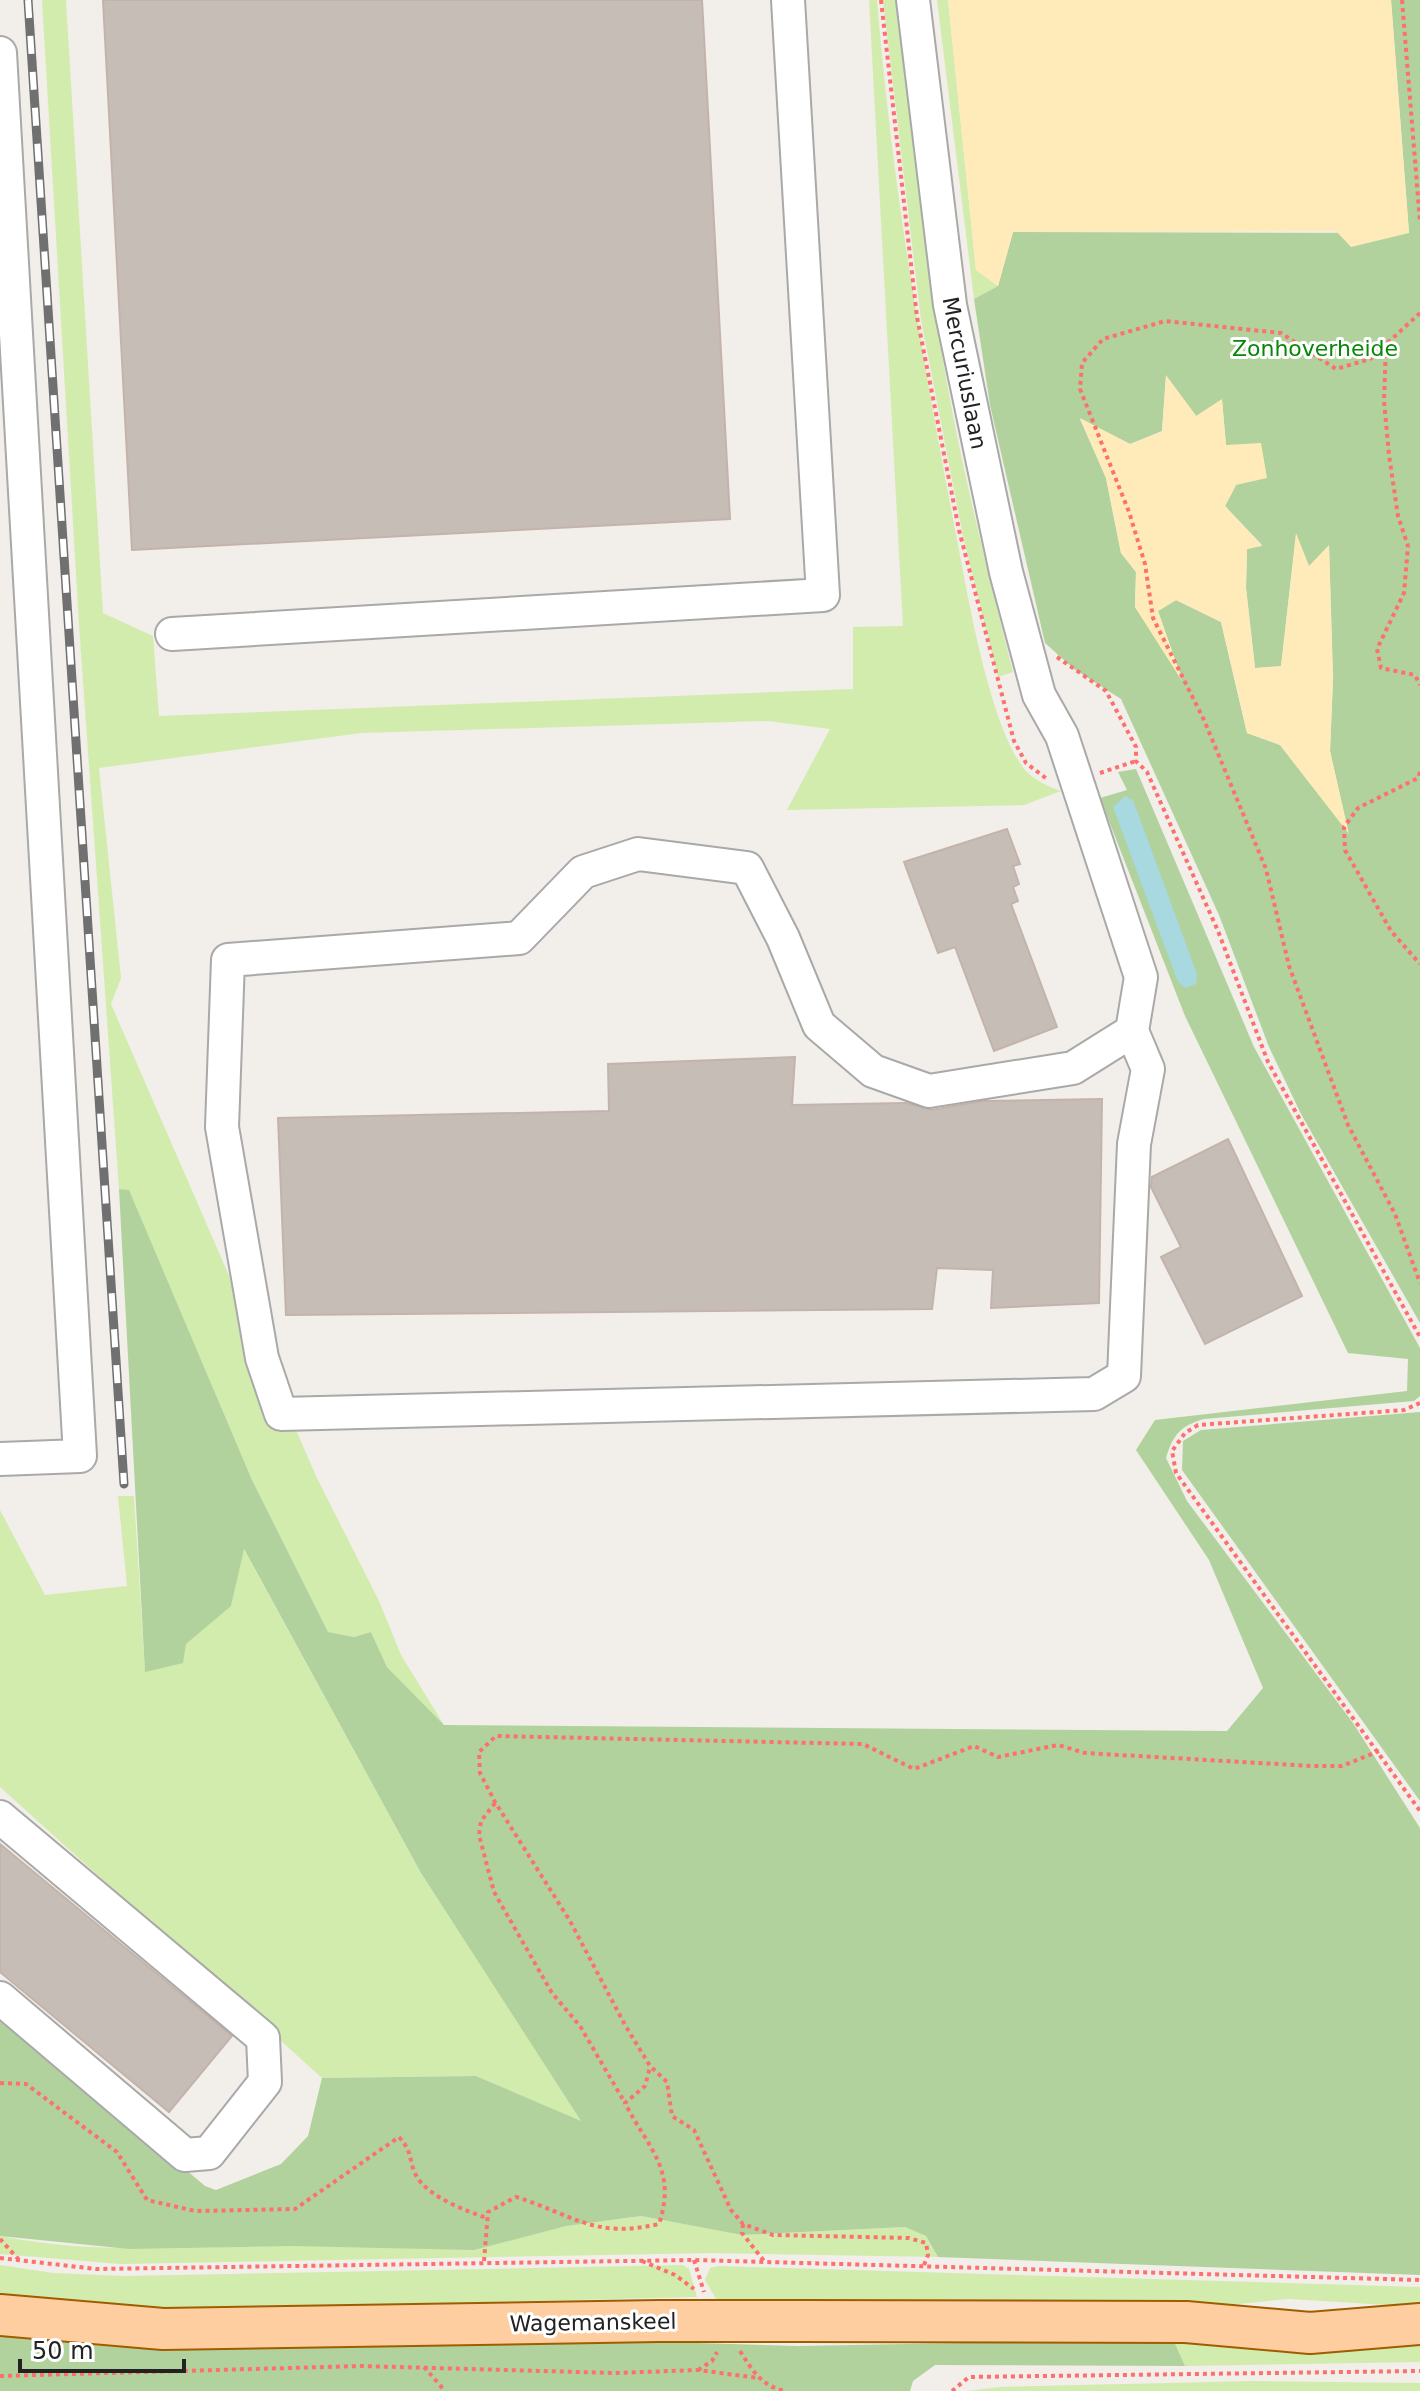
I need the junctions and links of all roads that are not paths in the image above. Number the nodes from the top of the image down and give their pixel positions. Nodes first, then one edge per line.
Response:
1 (788, 0) edge
2 (913, 0) edge
3 (0, 53) edge
4 (172, 634) dead end
5 (1132, 1031) junction
6 (0, 1459) edge
7 (0, 1817) edge
8 (0, 1998) edge
9 (0, 2315) edge
10 (1420, 2322) edge

1 - 4 street
2 - 5 street, Mercuriuslaan
3 - 6 street
5 - 5 street
7 - 8 street
9 - 10 main road, Wagemanskeel, bridge

